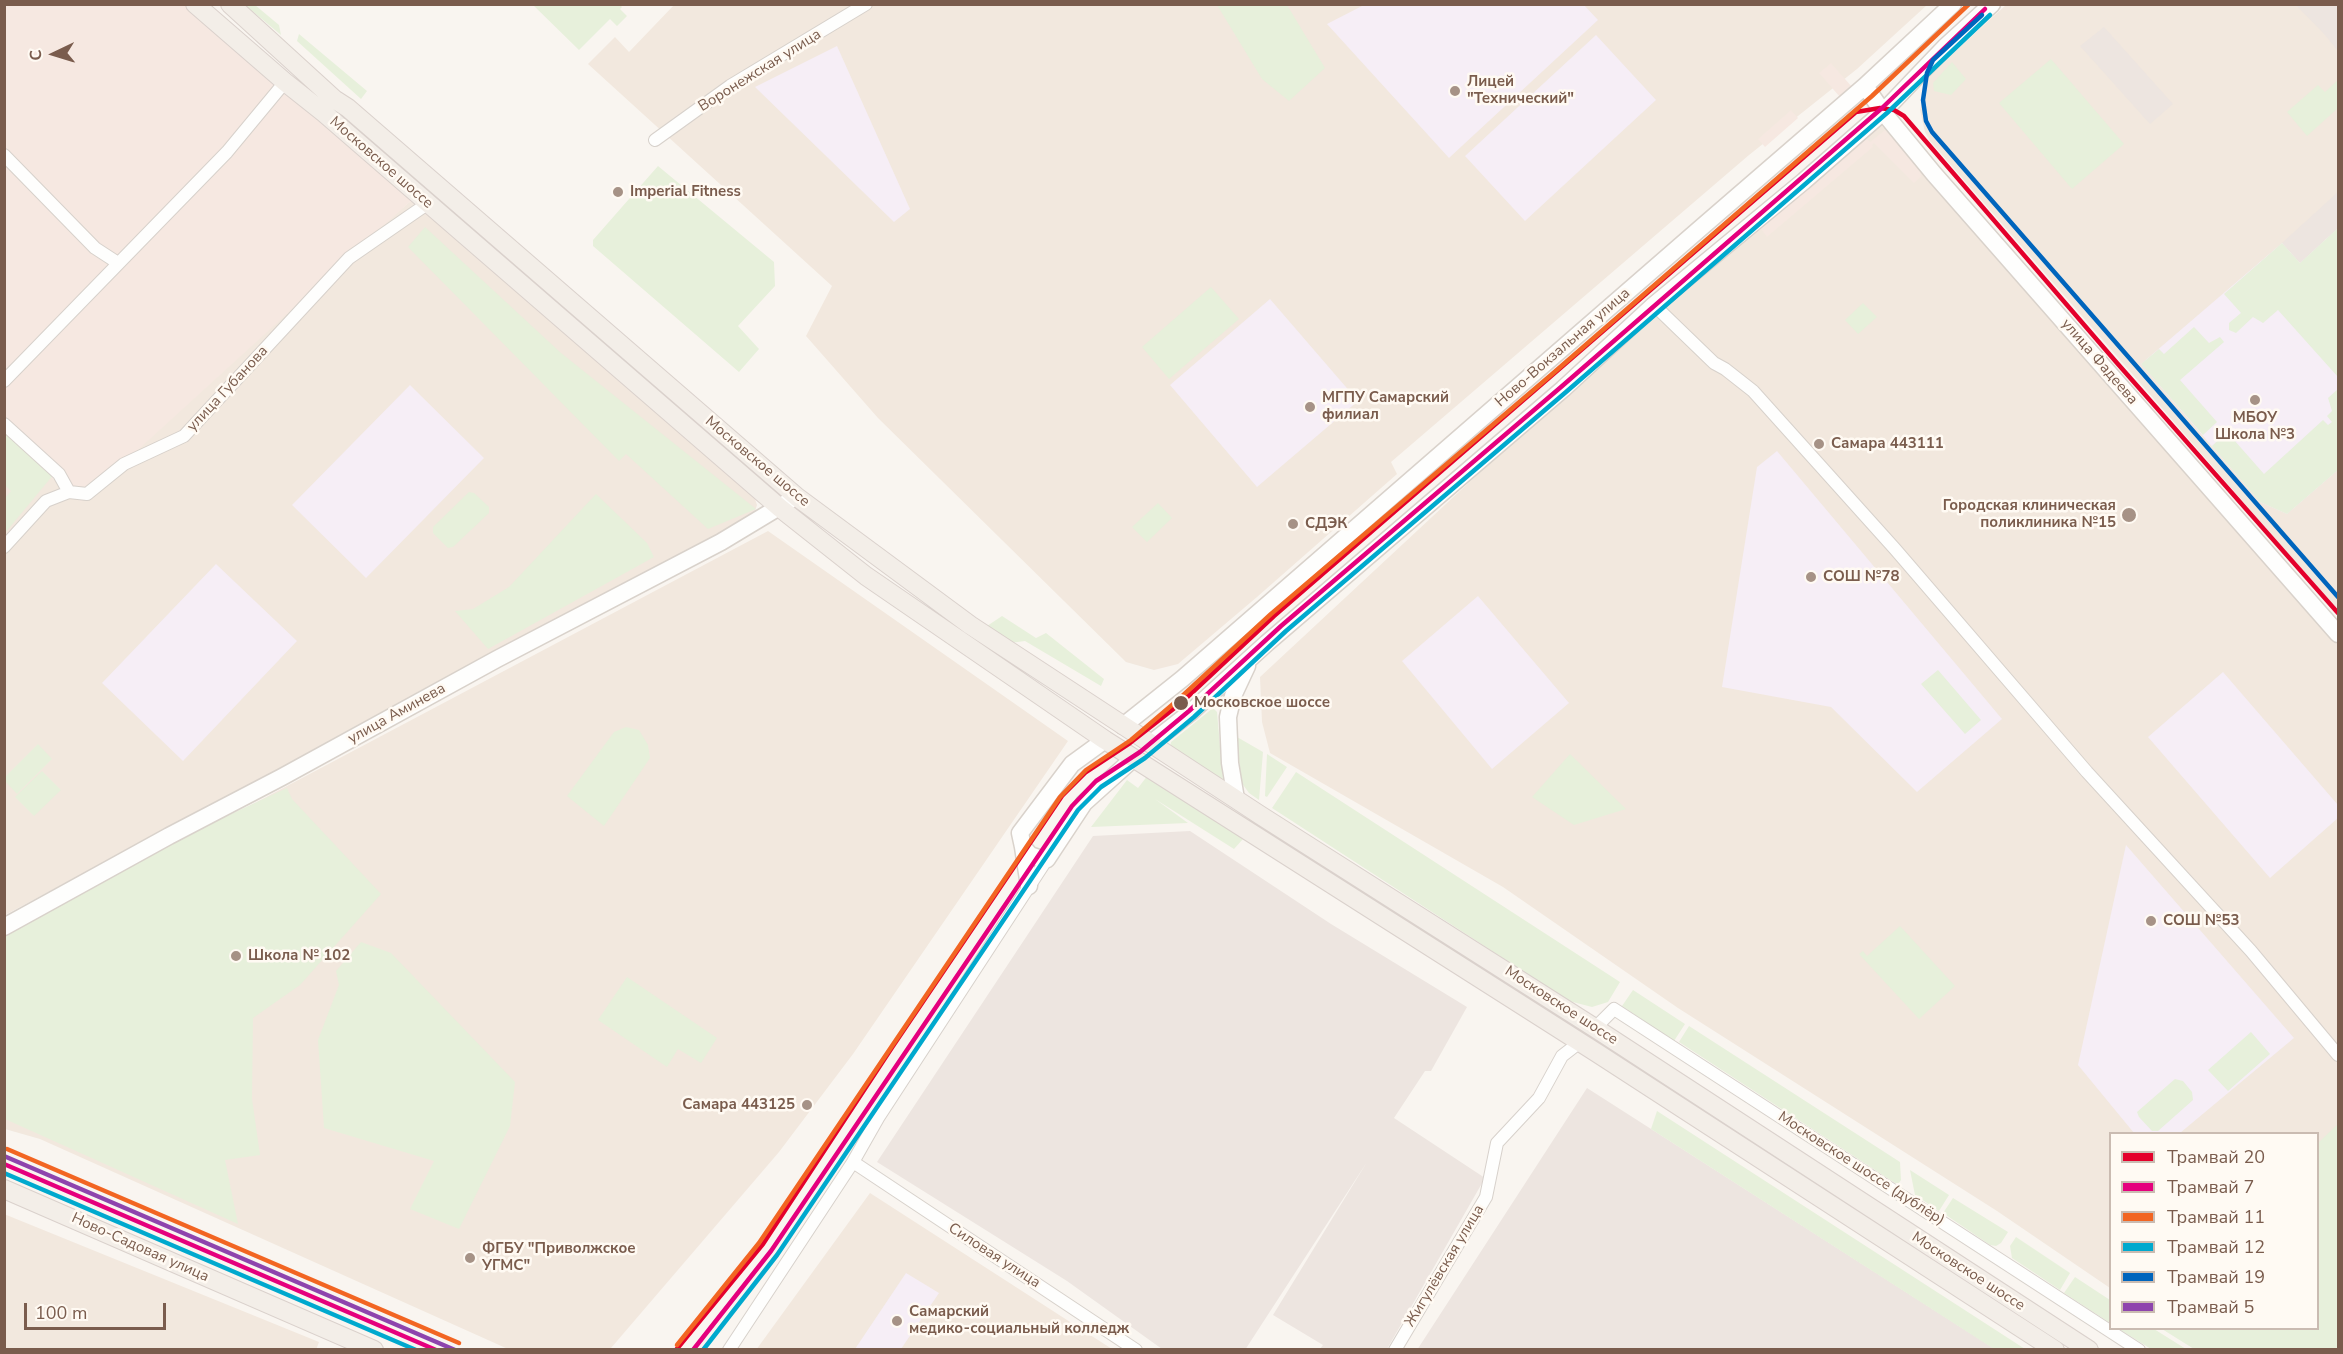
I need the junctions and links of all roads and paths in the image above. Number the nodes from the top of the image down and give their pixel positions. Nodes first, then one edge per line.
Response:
1 (195, 4) edge
2 (230, 4) edge
3 (866, 4) edge
4 (1953, 4) edge
5 (1992, 4) edge
6 (285, 82) junction
7 (1865, 86) junction
8 (333, 109) junction
9 (1883, 112) junction
10 (655, 140) dead end
11 (4, 154) edge
12 (431, 202) junction
13 (118, 263) junction
14 (1654, 305) junction
15 (4, 381) edge
16 (4, 424) edge
17 (69, 492) junction
18 (784, 504) junction
19 (4, 547) edge
20 (2338, 634) edge
21 (1252, 656) junction
22 (1114, 733) junction
23 (1142, 751) junction
24 (1237, 805) junction
25 (1023, 847) junction
26 (1047, 858) junction
27 (1029, 886) junction
28 (4, 927) edge
29 (1588, 1035) junction
30 (2338, 1055) edge
31 (853, 1162) junction
32 (4, 1189) edge
33 (346, 1344) edge
34 (374, 1350) edge
35 (729, 1350) edge
36 (1136, 1350) edge
37 (1395, 1350) edge
38 (2055, 1350) edge
39 (2073, 1350) edge
40 (2089, 1350) edge
41 (2139, 1350) edge

1 - 6 main road, Московское шоссе
2 - 8 main road, Московское шоссе
3 - 10 street, Воронежская улица
4 - 7 main road, Ново-Вокзальная улица
5 - 9 main road, Ново-Вокзальная улица
6 - 8 main road, Московское шоссе
6 - 13 street
7 - 9 main road, улица Фадеева
7 - 22 main road, Ново-Вокзальная улица
8 - 12 main road, Московское шоссе
8 - 22 main road, Московское шоссе
9 - 14 main road, Ново-Вокзальная улица
9 - 20 main road, улица Фадеева
11 - 13 street
12 - 17 street, улица Губанова
12 - 18 main road, Московское шоссе
13 - 15 street
14 - 21 main road, Ново-Вокзальная улица
14 - 30 street
16 - 17 street
17 - 19 street, улица Губанова
18 - 22 main road, Московское шоссе
18 - 28 main road, улица Аминева
21 - 23 main road, Ново-Вокзальная улица
21 - 24 main road
22 - 23 main road, Московское шоссе
22 - 25 main road, Ново-Вокзальная улица
23 - 24 main road, Московское шоссе
23 - 26 main road, Ново-Вокзальная улица
23 - 29 main road, Московское шоссе
24 - 29 main road, Московское шоссе
25 - 26 main road
25 - 27 main road
26 - 27 street, Ново-Вокзальная улица
27 - 31 street, Ново-Вокзальная улица
29 - 37 street, Жигулёвская улица
29 - 38 main road, Московское шоссе
29 - 39 main road, Московское шоссе
29 - 40 main road, Московское шоссе
29 - 41 street, Московское шоссе (дублёр)
31 - 35 street, Ново-Вокзальная улица
31 - 36 street, Силовая улица
32 - 33 main road, Ново-Садовая улица
33 - 34 main road, Ново-Садовая улица

